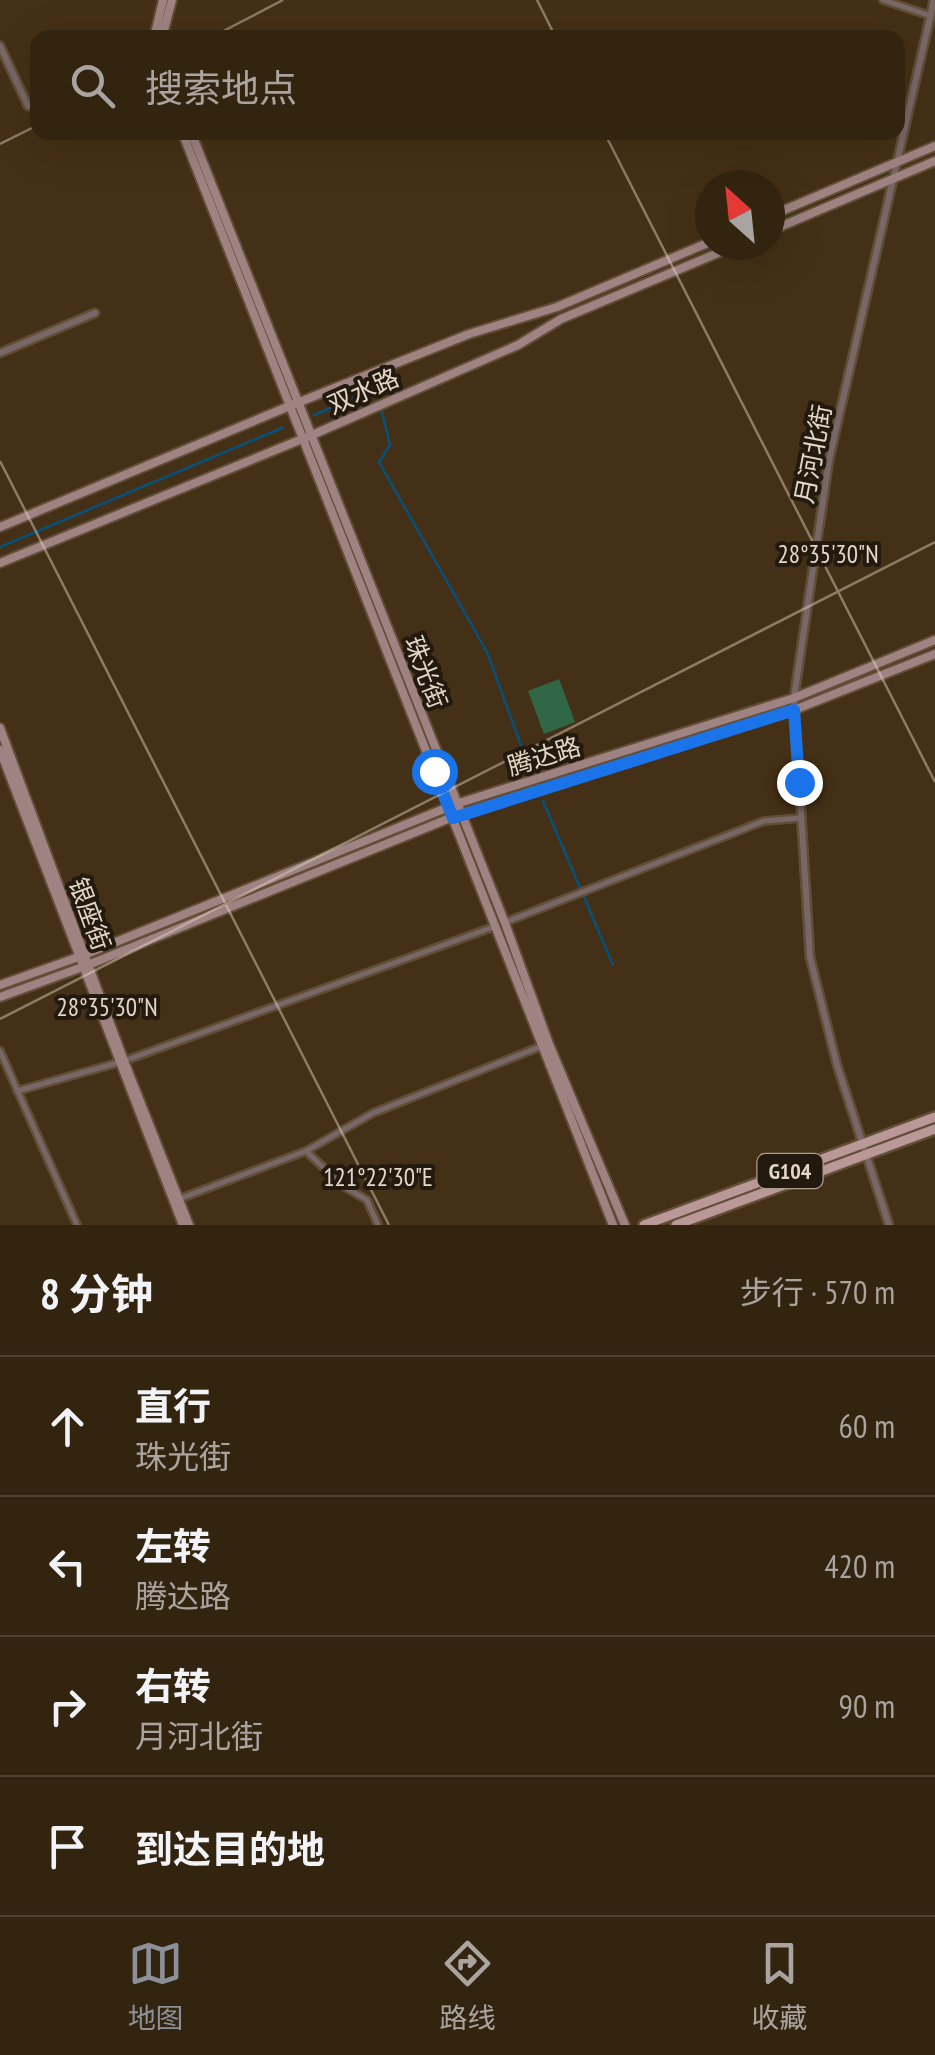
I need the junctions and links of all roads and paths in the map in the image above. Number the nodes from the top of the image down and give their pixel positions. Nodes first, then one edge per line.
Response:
1 (163, 0) edge
2 (172, 0) edge
3 (884, 0) edge
4 (934, 0) edge
5 (931, 16) junction
6 (156, 30) edge
7 (164, 30) edge
8 (0, 46) edge
9 (28, 106) dead end
10 (905, 134) edge
11 (185, 140) edge
12 (194, 140) edge
13 (904, 140) edge
14 (935, 146) edge
15 (899, 161) junction
16 (935, 161) edge
17 (895, 178) junction
18 (785, 210) edge
19 (785, 225) edge
20 (695, 248) edge
21 (701, 260) edge
22 (95, 313) dead end
23 (0, 353) edge
24 (295, 404) junction
25 (308, 436) junction
26 (0, 527) edge
27 (0, 563) edge
28 (935, 640) edge
29 (935, 654) edge
30 (794, 698) junction
31 (794, 710) junction
32 (0, 728) edge
33 (0, 750) edge
34 (452, 806) junction
35 (456, 816) junction
36 (801, 818) junction
37 (501, 924) junction
38 (81, 956) junction
39 (85, 966) junction
40 (0, 985) edge
41 (0, 997) edge
42 (542, 1046) junction
43 (0, 1051) edge
44 (121, 1061) junction
45 (17, 1091) junction
46 (935, 1117) edge
47 (935, 1129) edge
48 (863, 1150) junction
49 (306, 1151) junction
50 (178, 1200) junction
51 (77, 1225) edge
52 (186, 1225) edge
53 (378, 1225) edge
54 (613, 1225) edge
55 (625, 1225) edge
56 (644, 1225) edge
57 (676, 1225) edge
58 (889, 1225) edge

1 - 6 main road
2 - 7 main road
3 - 5 street
4 - 5 street, 月河北街
5 - 10 street, 月河北街
8 - 9 street
11 - 24 main road, 珠光街
12 - 24 main road, 珠光街
13 - 15 street, 月河北街
14 - 15 main road
15 - 17 street, 月河北街
15 - 18 main road
16 - 17 main road
17 - 19 main road
17 - 30 street, 月河北街
20 - 24 main road, 双水路
21 - 25 main road, 双水路
22 - 23 street
24 - 25 main road, 珠光街
24 - 26 main road, 双水路
25 - 27 main road, 双水路
25 - 34 main road, 珠光街
28 - 30 main road, 腾达路
29 - 31 main road, 腾达路
30 - 31 street, 月河北街
30 - 34 main road, 腾达路
31 - 35 main road, 腾达路
31 - 36 street, 月河北街
32 - 38 main road, 银座街
33 - 38 main road
34 - 35 main road, 珠光街
34 - 38 main road, 腾达路
35 - 37 main road, 珠光街
35 - 39 main road, 腾达路
36 - 37 street
36 - 48 street, 月河北街
37 - 42 main road, 珠光街
37 - 44 street
37 - 55 main road, 珠光街
38 - 39 main road, 银座街
38 - 40 main road, 腾达路
39 - 41 main road, 腾达路
39 - 44 main road, 银座街
42 - 49 street
42 - 54 main road, 珠光街
43 - 45 street
44 - 45 street
44 - 50 main road
44 - 52 main road
45 - 51 street
46 - 48 main road, G104
47 - 48 main road, G104
48 - 56 main road, G104
48 - 57 main road, G104
48 - 58 street, 月河北街
49 - 50 street
49 - 53 street
50 - 52 main road

